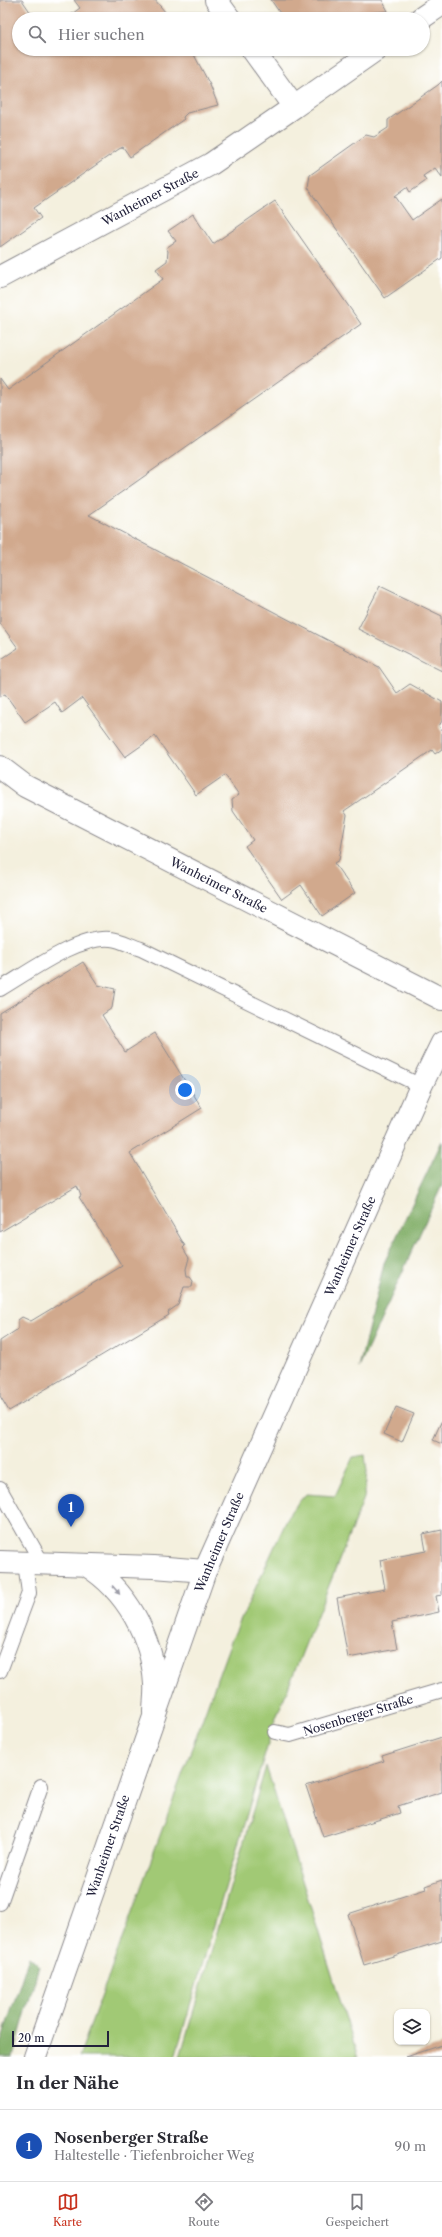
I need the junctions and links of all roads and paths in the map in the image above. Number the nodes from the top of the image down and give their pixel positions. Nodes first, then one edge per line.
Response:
1 (216, 0) edge
2 (442, 4) edge
3 (225, 12) edge
4 (430, 12) edge
5 (257, 56) edge
6 (367, 56) edge
7 (294, 106) junction
8 (0, 277) edge
9 (0, 767) edge
10 (0, 989) edge
11 (442, 999) edge
12 (442, 1043) edge
13 (421, 1086) junction
14 (0, 1489) edge
15 (0, 1562) edge
16 (34, 1563) junction
17 (86, 1565) junction
18 (205, 1571) junction
19 (0, 1671) edge
20 (442, 1690) edge
21 (153, 1717) junction
22 (275, 1732) dead end
23 (41, 1786) dead end
24 (0, 1903) edge
25 (35, 2057) edge

1 - 3 street
2 - 4 street
5 - 7 street
6 - 7 street, Wanheimer Straße
7 - 8 street, Wanheimer Straße
9 - 11 street, Wanheimer Straße
10 - 13 lane
12 - 13 street, Wanheimer Straße
13 - 18 street, Wanheimer Straße
14 - 16 lane
15 - 16 street
16 - 17 street
16 - 19 lane
17 - 18 street
17 -> 21 street
18 - 21 street, Wanheimer Straße
20 - 22 lane, Nosenberger Straße
21 - 25 street, Wanheimer Straße
23 - 24 lane

